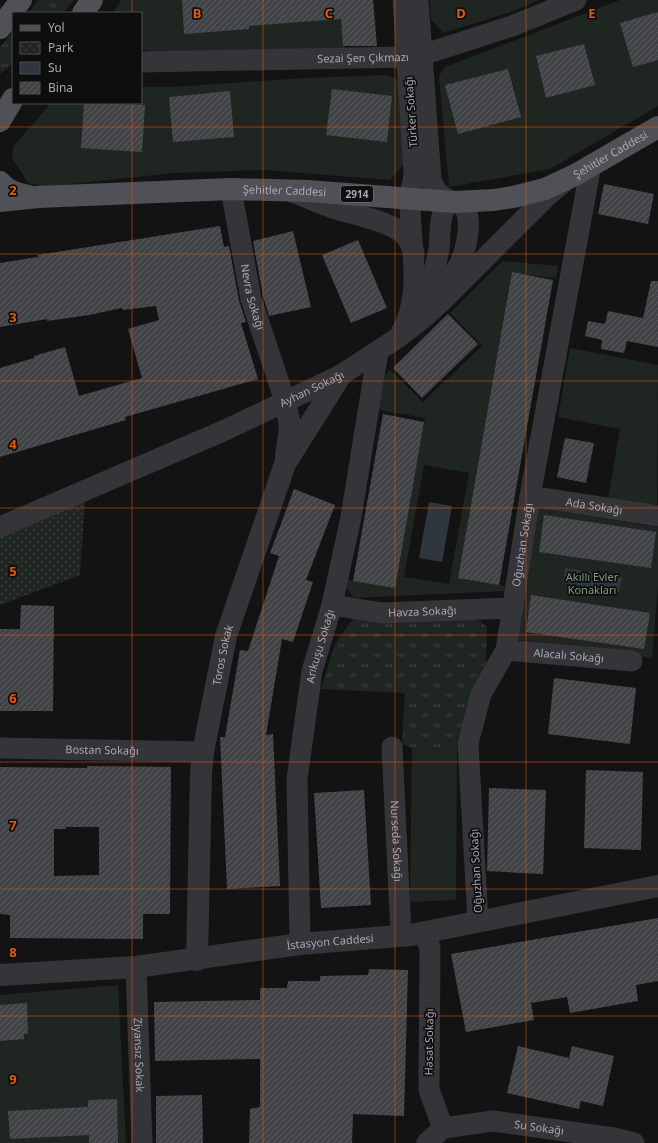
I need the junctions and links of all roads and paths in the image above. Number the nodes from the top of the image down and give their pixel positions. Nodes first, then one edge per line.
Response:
1 (21, 0) edge
2 (92, 0) edge
3 (403, 0) edge
4 (418, 0) edge
5 (576, 0) edge
6 (84, 12) edge
7 (0, 28) edge
8 (415, 56) junction
9 (142, 62) edge
10 (12, 88) edge
11 (0, 97) edge
12 (12, 101) edge
13 (0, 121) edge
14 (658, 127) edge
15 (583, 170) junction
16 (0, 182) edge
17 (231, 189) junction
18 (282, 190) junction
19 (38, 197) junction
20 (410, 199) junction
21 (0, 201) edge
22 (454, 202) junction
23 (414, 252) junction
24 (399, 337) junction
25 (378, 351) junction
26 (341, 375) junction
27 (285, 401) junction
28 (285, 464) junction
29 (530, 496) junction
30 (658, 516) edge
31 (0, 527) edge
32 (332, 605) junction
33 (512, 608) junction
34 (506, 650) junction
35 (632, 661) dead end
36 (392, 747) dead end
37 (0, 748) edge
38 (203, 752) junction
39 (658, 886) edge
40 (478, 921) junction
41 (412, 934) junction
42 (300, 944) junction
43 (197, 960) junction
44 (136, 967) junction
45 (0, 975) edge
46 (443, 1128) junction
47 (142, 1143) edge
48 (427, 1143) edge
49 (634, 1143) edge

1 - 7 main road
2 - 6 main road
3 - 8 street, Türker Sokağı
4 - 8 street
5 - 8 street, Sezai Şen Çıkmazı
8 - 9 street, Sezai Şen Çıkmazı
8 - 20 street, Türker Sokağı
8 - 22 street
10 - 11 main road
12 - 13 main road
14 - 15 main road, Şehitler Caddesi / 2914
15 - 22 main road, Şehitler Caddesi / 2914
15 - 24 street, Ayhan Sokağı
15 - 29 street, Oğuzhan Sokağı
16 - 19 main road, Şehitler Caddesi / 2914
17 - 18 main road, Şehitler Caddesi / 2914
17 - 19 main road, Şehitler Caddesi / 2914
17 - 27 street, Nevra Sokağı
18 - 20 main road, Şehitler Caddesi / 2914
18 - 23 street
19 - 21 main road, Şehitler Caddesi / 2914
20 - 22 main road, Şehitler Caddesi / 2914
20 - 23 street, Türker Sokağı
22 - 24 street
23 - 24 street, Türker Sokağı
24 - 25 street, Ayhan Sokağı
25 - 26 street, Ayhan Sokağı
25 - 32 street, Arıkuşu Sokağı
26 - 27 street, Ayhan Sokağı
26 - 28 street, Toros Sokak
27 - 28 street
27 - 31 street, Ayhan Sokağı
28 - 38 street, Toros Sokak
29 - 30 street, Ada Sokağı
29 - 33 street, Oğuzhan Sokağı
32 - 33 street, Havza Sokağı
32 - 42 street, Arıkuşu Sokağı
33 - 34 street, Oğuzhan Sokağı
34 - 35 street, Alacalı Sokağı
34 - 40 street, Oğuzhan Sokağı
36 - 41 street, Nurseda Sokağı
37 - 38 street, Bostan Sokağı
38 - 43 street, Toros Sokak
39 - 40 street, İstasyon Caddesi
40 - 41 street, İstasyon Caddesi
41 - 42 street, İstasyon Caddesi
41 - 46 street, Hasat Sokağı
42 - 43 street, İstasyon Caddesi
43 - 44 street, İstasyon Caddesi
44 - 45 street, İstasyon Caddesi
44 - 47 street, Ziyansız Sokak
46 - 48 street
46 - 49 street, Su Sokağı

